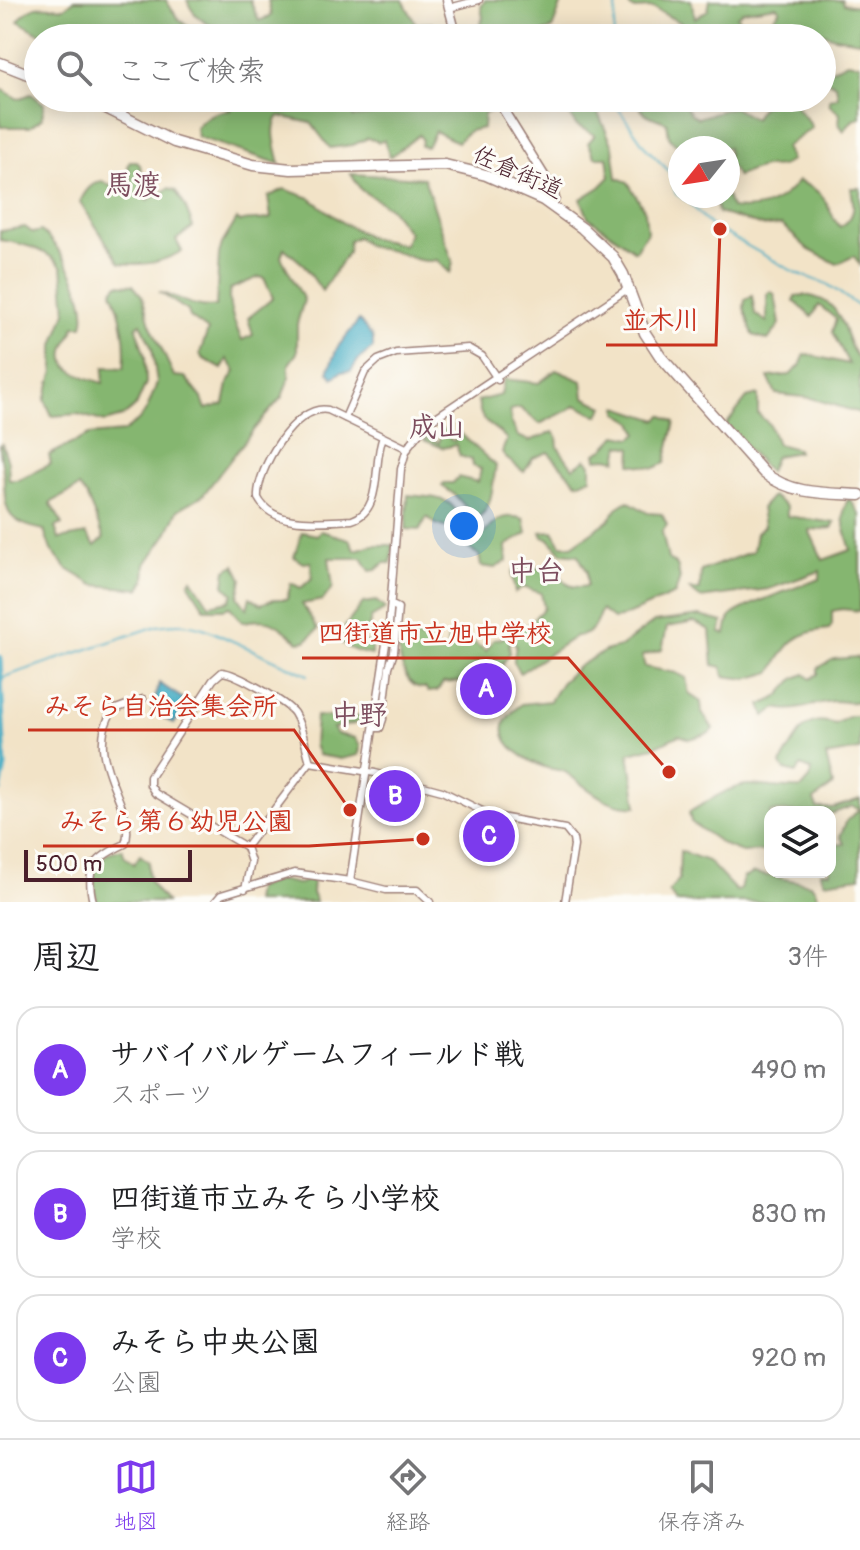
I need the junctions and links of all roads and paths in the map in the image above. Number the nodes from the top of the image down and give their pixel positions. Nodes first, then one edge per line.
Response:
1 (478, 0) edge
2 (448, 4) edge
3 (453, 24) edge
4 (0, 63) edge
5 (24, 72) edge
6 (114, 112) edge
7 (505, 112) edge
8 (552, 205) junction
9 (629, 288) junction
10 (497, 378) junction
11 (345, 418) junction
12 (383, 437) junction
13 (408, 449) junction
14 (860, 495) edge
15 (394, 606) junction
16 (386, 654) junction
17 (143, 699) dead end
18 (376, 715) junction
19 (375, 728) junction
20 (310, 762) junction
21 (367, 772) junction
22 (246, 847) junction
23 (350, 881) junction
24 (245, 889) junction
25 (93, 902) edge
26 (215, 902) edge
27 (430, 902) edge
28 (565, 902) edge

1 - 2 street
2 - 3 main road
4 - 5 highway
6 - 8 highway, 佐倉街道
7 - 8 main road
8 - 9 highway, 佐倉街道
9 - 10 street
9 - 14 highway, 佐倉街道
10 - 11 street
10 - 13 street
11 - 12 street
11 - 12 street
12 - 13 street
13 - 15 street
13 - 16 street
15 - 16 street
15 - 19 street
16 - 18 street
17 - 25 street
18 - 19 street
18 - 21 street
19 - 21 street
20 - 21 street
20 - 22 street
20 - 22 street
21 - 23 street
21 - 28 street
22 - 24 street
23 - 24 street
23 - 27 street
24 - 26 street

